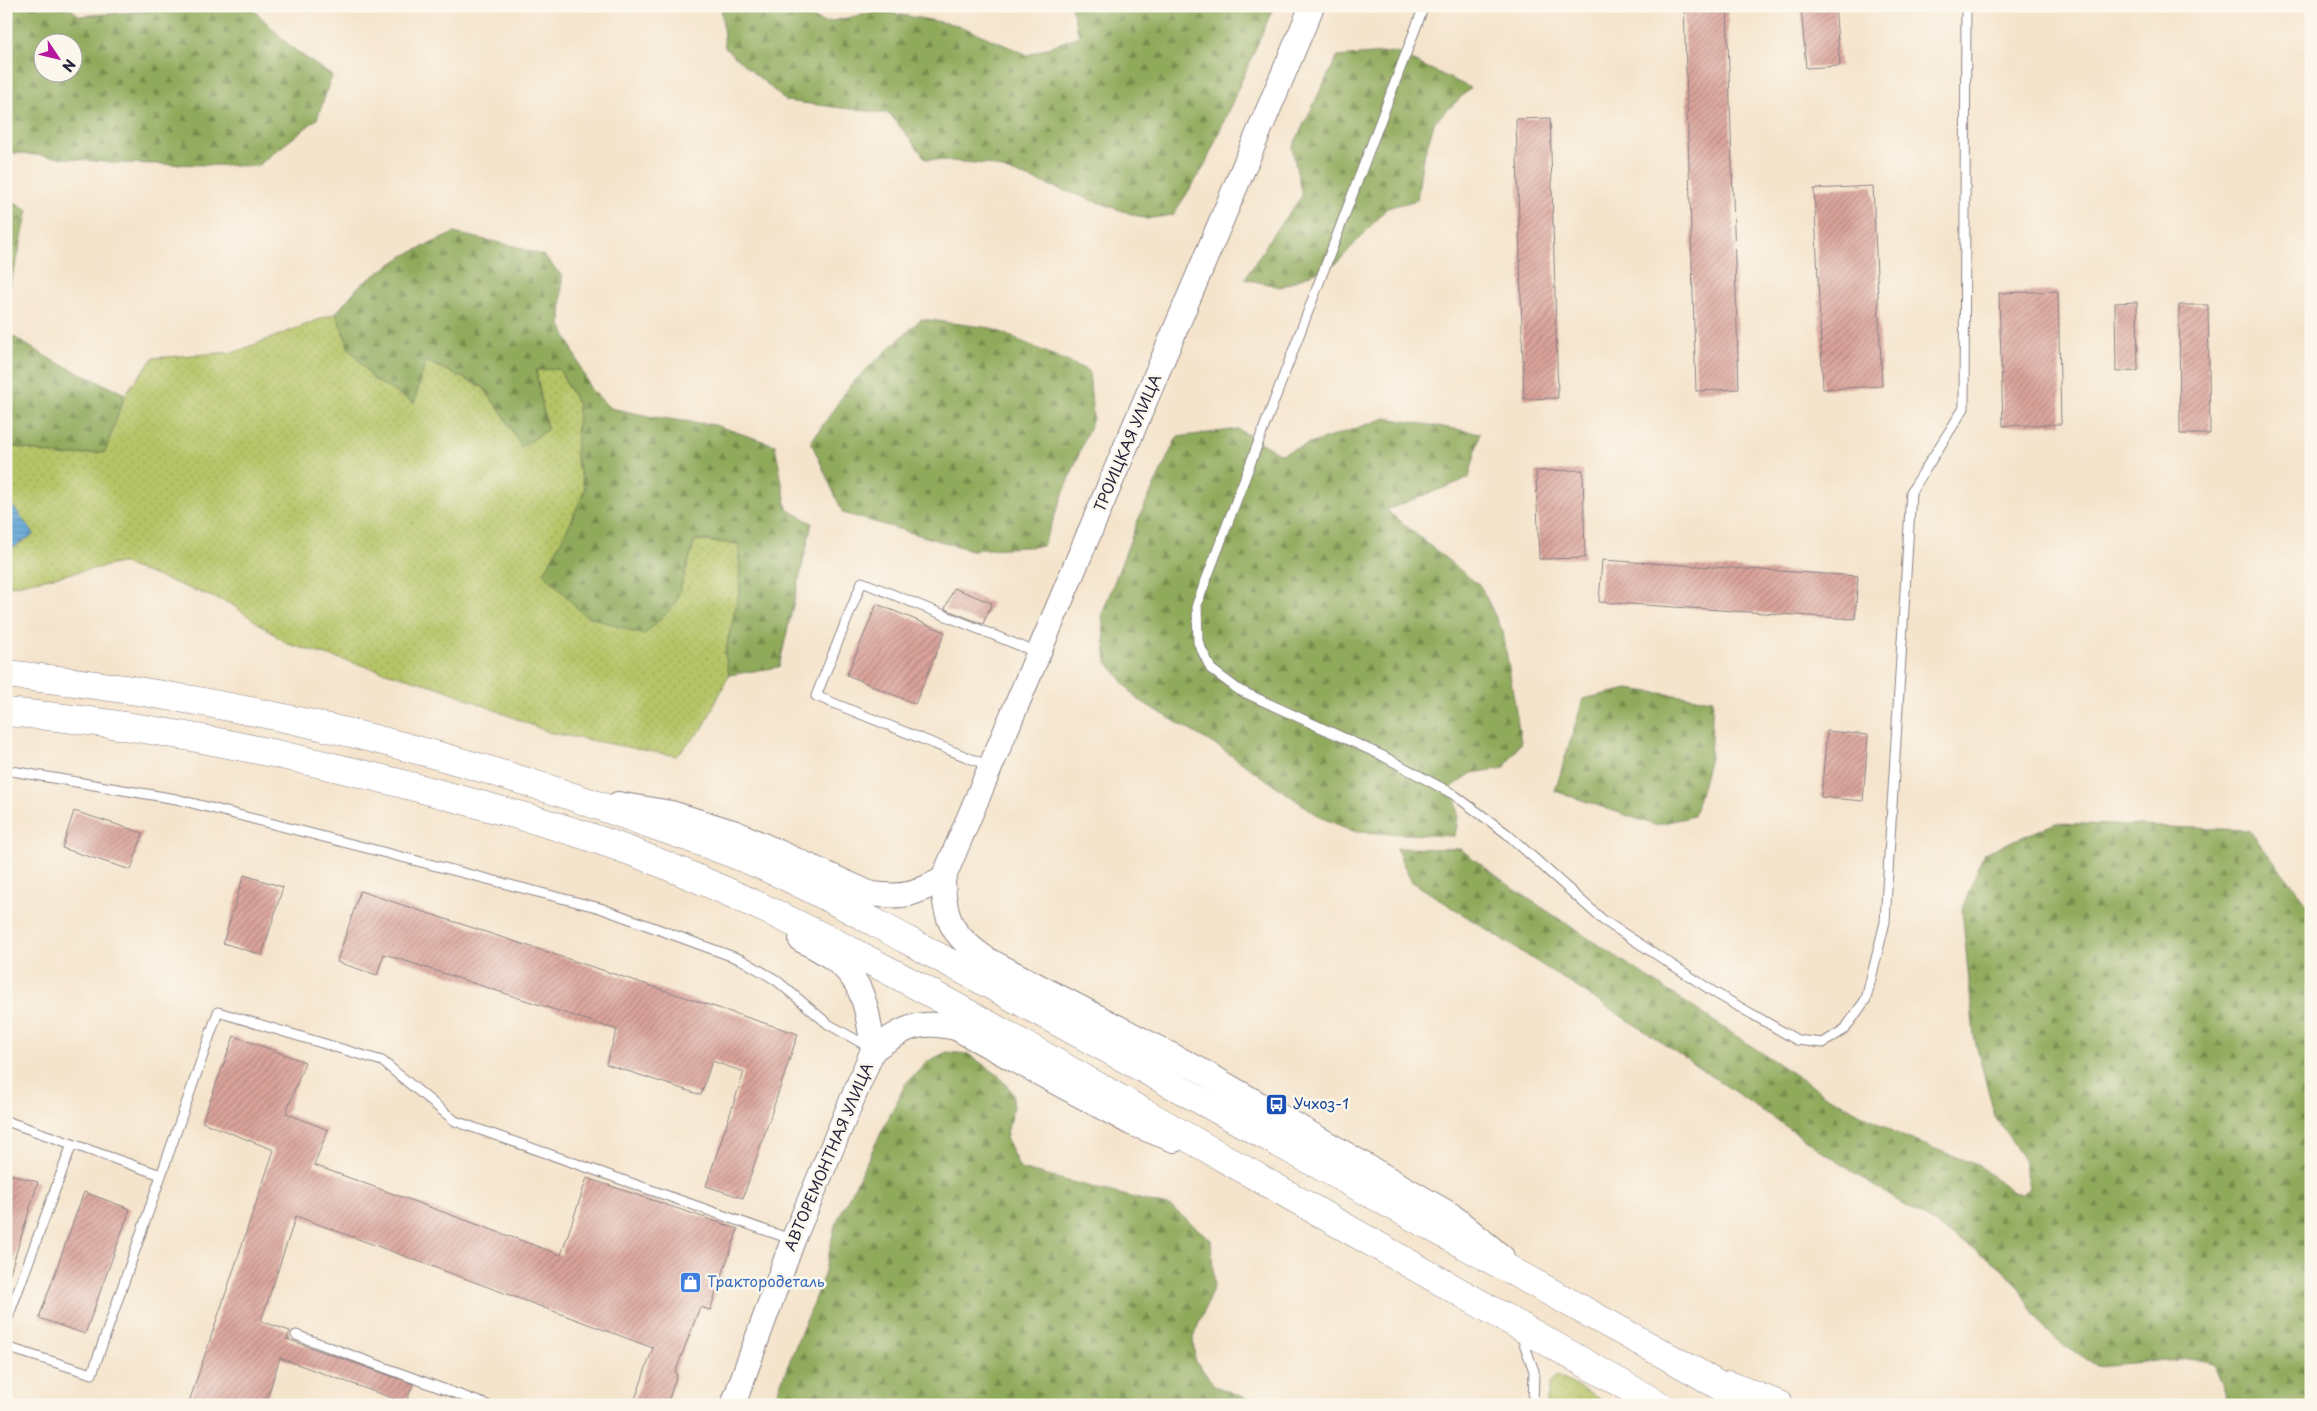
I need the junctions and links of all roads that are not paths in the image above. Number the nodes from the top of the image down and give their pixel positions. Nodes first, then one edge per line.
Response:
1 (1312, 6) edge
2 (1424, 6) edge
3 (1966, 6) edge
4 (1039, 654) junction
5 (6, 674) edge
6 (6, 712) edge
7 (991, 767) junction
8 (6, 770) edge
9 (579, 798) junction
10 (633, 853) junction
11 (944, 879) junction
12 (873, 1050) junction
13 (6, 1121) edge
14 (72, 1144) junction
15 (1223, 1158) junction
16 (161, 1175) junction
17 (793, 1240) junction
18 (1536, 1284) junction
19 (6, 1323) edge
20 (1518, 1325) junction
21 (296, 1335) dead end
22 (6, 1347) edge
23 (1696, 1372) junction
24 (487, 1405) edge
25 (733, 1405) edge
26 (1533, 1405) edge
27 (1659, 1405) edge
28 (1751, 1405) edge
29 (1779, 1405) edge

1 - 4 street, ТРОИЦКАЯ УЛИЦА
2 - 3 lane
4 - 7 street, ТРОИЦКАЯ УЛИЦА
4 - 7 lane
5 - 9 main road
6 - 10 main road
7 - 11 street, ТРОИЦКАЯ УЛИЦА
8 - 12 lane
9 - 11 street
9 - 18 main road
10 - 12 street
10 - 15 main road
11 - 18 street
12 - 15 street
12 - 17 street, АВТОРЕМОНТНАЯ УЛИЦА
13 - 14 lane
14 - 16 lane
14 - 19 lane
15 - 20 main road
16 - 17 lane
16 - 22 lane
17 - 25 street, АВТОРЕМОНТНАЯ УЛИЦА
18 - 23 main road
20 - 26 lane
20 - 27 main road
21 - 24 lane
23 - 28 main road
23 - 29 main road

